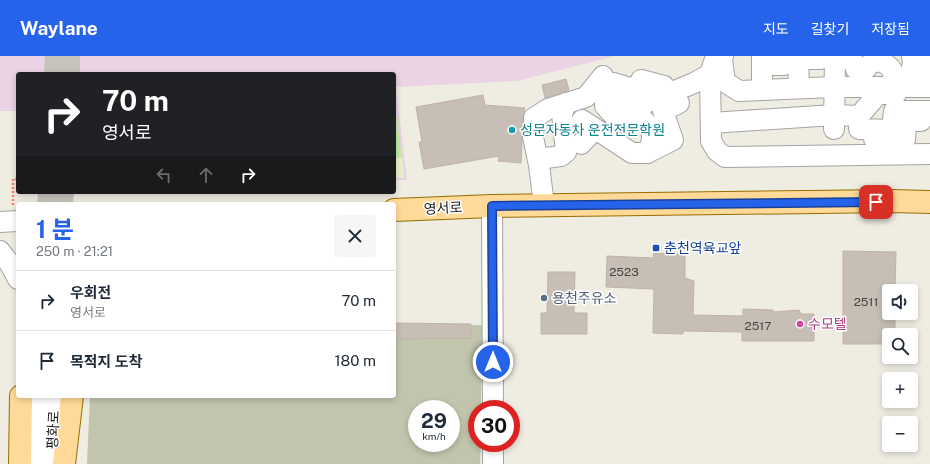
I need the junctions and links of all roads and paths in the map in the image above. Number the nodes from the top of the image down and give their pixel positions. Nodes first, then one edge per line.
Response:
1 (722, 56) edge
2 (851, 56) edge
3 (912, 56) edge
4 (930, 59) edge
5 (789, 61) edge
6 (710, 74) junction
7 (601, 85) junction
8 (664, 86) dead end
9 (930, 86) edge
10 (834, 87) junction
11 (894, 87) junction
12 (799, 88) junction
13 (762, 90) junction
14 (930, 94) edge
15 (679, 103) dead end
16 (566, 104) junction
17 (930, 111) edge
18 (834, 122) junction
19 (930, 122) edge
20 (711, 123) junction
21 (859, 123) junction
22 (581, 144) dead end
23 (647, 153) junction
24 (930, 154) edge
25 (538, 159) junction
26 (16, 179) edge
27 (930, 202) edge
28 (544, 205) junction
29 (492, 206) junction
30 (396, 210) edge
31 (10, 222) edge
32 (0, 251) edge
33 (16, 275) edge
34 (21, 398) edge
35 (39, 398) edge
36 (55, 398) edge
37 (72, 398) edge
38 (493, 400) edge
39 (493, 452) edge
40 (20, 464) edge
41 (36, 464) edge
42 (52, 464) edge
43 (64, 464) edge
44 (493, 464) edge

1 - 6 street
1 - 13 street
2 - 11 street
3 - 4 street
5 - 10 street
5 - 12 street
5 - 13 street
6 - 7 street
6 - 20 street
7 - 8 street
7 - 16 street
7 - 23 street
9 - 11 street
10 - 11 street
10 - 12 street
10 - 18 street
12 - 13 street
14 - 21 street
15 - 23 street
16 - 25 street
16 - 25 street
17 - 21 street
18 - 20 street
18 - 21 street
19 - 21 street
20 - 24 street
22 - 23 street
25 - 28 street
26 - 31 path
27 - 28 main road, 영서로
28 - 29 main road, 영서로
29 - 30 main road, 영서로
29 - 38 street
32 - 33 street
34 - 40 main road
35 - 41 street, 평화로
36 - 42 street, 평화로
37 - 43 main road
39 - 44 street

